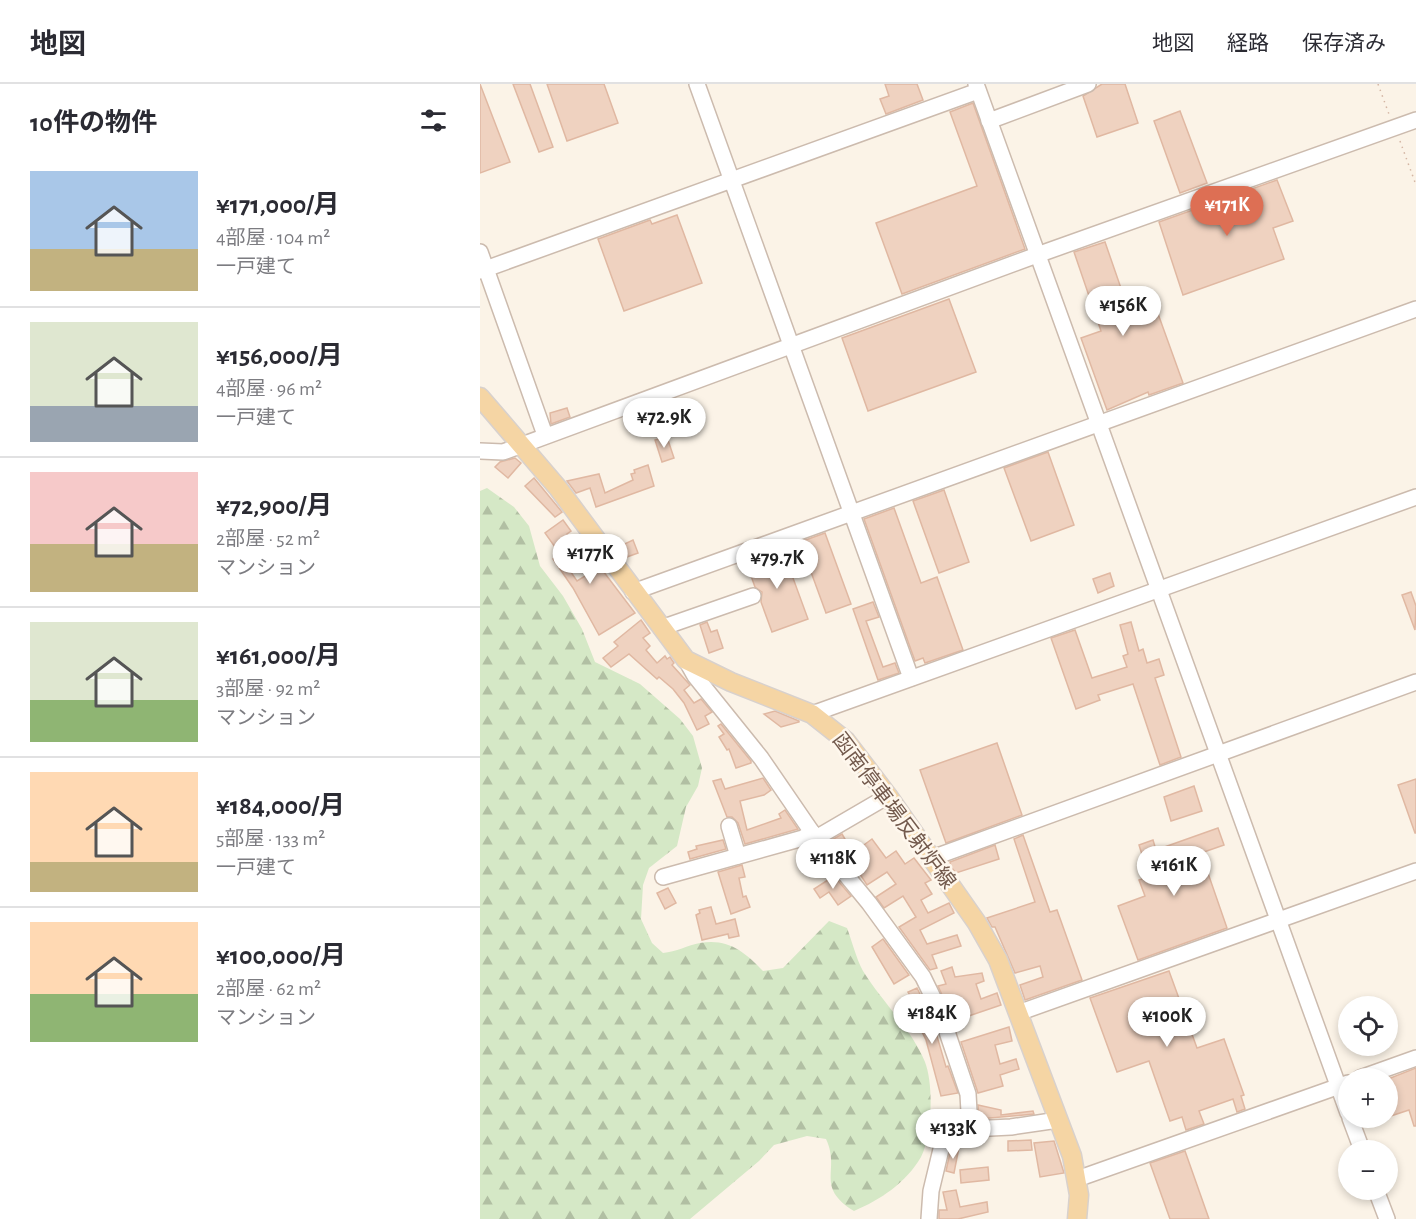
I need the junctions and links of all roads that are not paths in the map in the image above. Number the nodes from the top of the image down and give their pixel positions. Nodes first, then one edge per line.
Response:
1 (697, 84) edge
2 (1088, 84) edge
3 (977, 87) edge
4 (1416, 120) edge
5 (989, 121) junction
6 (731, 180) junction
7 (480, 252) edge
8 (1037, 255) junction
9 (483, 270) edge
10 (1416, 309) edge
11 (791, 345) junction
12 (480, 398) edge
13 (1099, 423) junction
14 (544, 435) junction
15 (524, 448) junction
16 (480, 451) edge
17 (1416, 497) edge
18 (852, 513) junction
19 (1159, 590) junction
20 (633, 592) junction
21 (753, 596) dead end
22 (661, 628) junction
23 (686, 660) junction
24 (912, 678) junction
25 (1416, 682) edge
26 (812, 714) junction
27 (1218, 754) junction
28 (888, 796) junction
29 (729, 826) dead end
30 (814, 835) junction
31 (738, 856) junction
32 (932, 858) junction
33 (1416, 871) edge
34 (663, 877) dead end
35 (1279, 921) junction
36 (1018, 1013) junction
37 (1416, 1058) edge
38 (1388, 1068) edge
39 (1338, 1069) edge
40 (1338, 1086) edge
41 (1058, 1120) junction
42 (970, 1129) junction
43 (1077, 1179) junction
44 (1380, 1200) edge
45 (929, 1219) edge
46 (1077, 1219) edge
47 (1387, 1219) edge

1 - 6 street
2 - 5 street
3 - 5 street
3 - 6 street
4 - 8 street
5 - 8 street
6 - 9 street
6 - 11 street
7 - 9 street
8 - 11 street
8 - 13 street
9 - 14 street
10 - 13 street
11 - 14 street
11 - 18 street
12 - 15 main road, 函南停車場反射炉線
13 - 18 street
13 - 19 street
14 - 15 street
15 - 16 street
15 - 20 main road, 函南停車場反射炉線
17 - 19 street
18 - 20 street
18 - 24 street
19 - 24 street
19 - 27 street
20 - 22 main road, 函南停車場反射炉線
21 - 22 street
22 - 23 main road, 函南停車場反射炉線
23 - 26 main road, 函南停車場反射炉線
23 - 30 street
24 - 26 street
25 - 27 street
26 - 28 main road, 函南停車場反射炉線
27 - 32 street
27 - 35 street
28 - 30 street
28 - 32 main road, 函南停車場反射炉線
29 - 31 street
30 - 31 street
30 - 42 street
31 - 34 street
32 - 36 main road, 函南停車場反射炉線
33 - 35 street
35 - 36 street
35 - 39 street
36 - 41 main road, 函南停車場反射炉線
37 - 38 street
40 - 43 street
41 - 42 street
41 - 43 main road, 函南停車場反射炉線
42 - 45 street
43 - 46 main road, 函南停車場反射炉線
44 - 47 street

